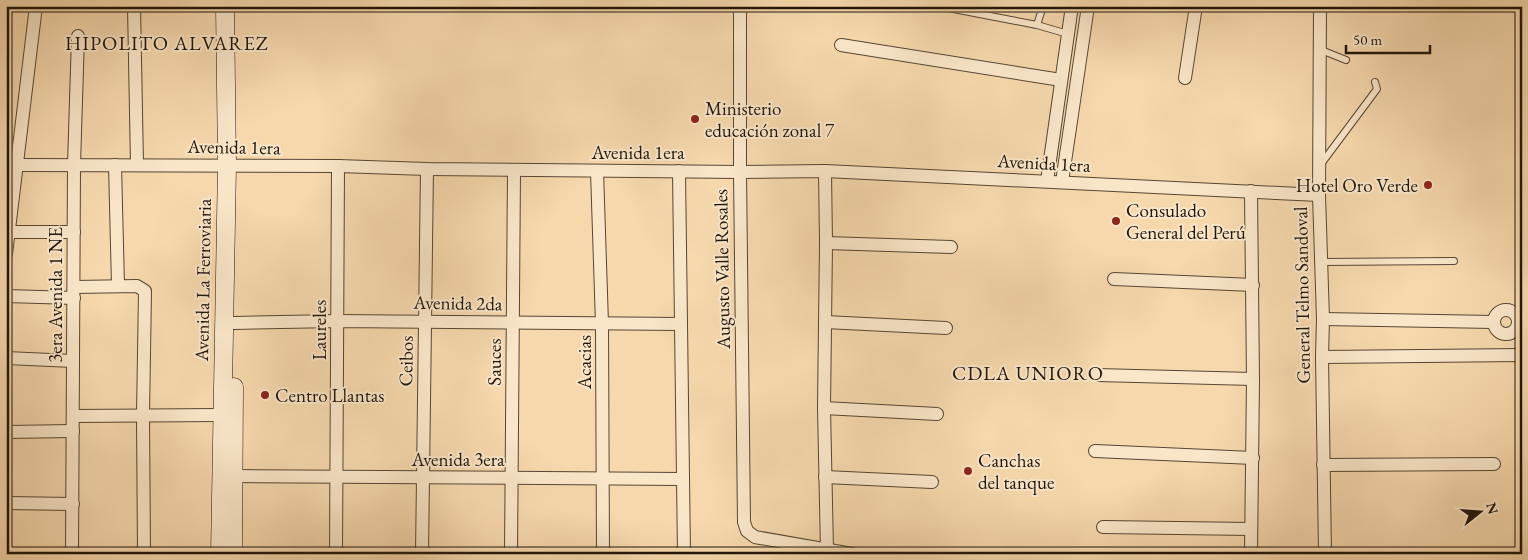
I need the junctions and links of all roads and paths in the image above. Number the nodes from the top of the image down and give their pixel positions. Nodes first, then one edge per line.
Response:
1 (36, 6) edge
2 (134, 6) edge
3 (225, 6) edge
4 (236, 6) edge
5 (740, 6) edge
6 (938, 6) edge
7 (1043, 6) edge
8 (1072, 6) edge
9 (1088, 6) edge
10 (1196, 6) edge
11 (1320, 6) edge
12 (1037, 25) junction
13 (1068, 34) junction
14 (78, 36) dead end
15 (841, 45) dead end
16 (1321, 50) junction
17 (1346, 60) dead end
18 (1185, 78) dead end
19 (1061, 80) junction
20 (1375, 82) dead end
21 (17, 165) junction
22 (74, 165) junction
23 (115, 165) junction
24 (137, 165) junction
25 (231, 166) junction
26 (338, 166) junction
27 (1320, 166) junction
28 (427, 169) junction
29 (514, 170) junction
30 (597, 170) junction
31 (679, 171) junction
32 (825, 171) junction
33 (740, 172) junction
34 (1047, 181) junction
35 (1062, 182) junction
36 (1251, 191) junction
37 (1319, 195) junction
38 (9, 232) junction
39 (74, 232) junction
40 (826, 243) junction
41 (951, 247) dead end
42 (6, 254) edge
43 (1454, 261) dead end
44 (1321, 262) junction
45 (1114, 279) dead end
46 (1253, 285) junction
47 (118, 286) junction
48 (74, 292) junction
49 (6, 296) edge
50 (1323, 319) junction
51 (338, 321) junction
52 (425, 322) junction
53 (513, 322) junction
54 (826, 322) junction
55 (1520, 322) edge
56 (234, 323) junction
57 (602, 324) junction
58 (681, 324) junction
59 (946, 328) dead end
60 (1522, 355) edge
61 (1322, 357) junction
62 (6, 358) edge
63 (74, 360) junction
64 (1097, 375) dead end
65 (1253, 379) junction
66 (824, 408) junction
67 (937, 414) dead end
68 (143, 415) junction
69 (221, 415) junction
70 (73, 416) junction
71 (73, 431) junction
72 (6, 432) edge
73 (1095, 451) dead end
74 (1253, 458) junction
75 (1494, 464) dead end
76 (1324, 465) junction
77 (234, 476) junction
78 (337, 477) junction
79 (424, 477) junction
80 (825, 477) junction
81 (512, 478) junction
82 (603, 478) junction
83 (683, 479) junction
84 (932, 482) dead end
85 (6, 503) edge
86 (73, 504) junction
87 (1103, 527) dead end
88 (1250, 529) junction
89 (827, 550) junction
90 (72, 554) edge
91 (144, 554) edge
92 (220, 554) edge
93 (233, 554) edge
94 (336, 554) edge
95 (422, 554) edge
96 (511, 554) edge
97 (603, 554) edge
98 (684, 554) edge
99 (852, 554) edge
100 (1251, 554) edge
101 (1325, 554) edge

1 - 21 street
2 - 24 street
3 - 25 main road, Avenida La Ferroviaria
4 - 25 main road, Avenida La Ferroviaria
5 - 33 street, Augusto Valle Rosales
6 - 12 lane
7 - 12 lane
8 - 13 street
9 - 35 street
10 - 18 street
11 - 16 street, General Telmo Sandoval
12 - 13 lane
13 - 19 street
14 - 22 street, 3era Avenida 1 NE
15 - 19 street
16 - 17 lane
16 - 27 street, General Telmo Sandoval
19 - 34 street
20 - 27 lane
21 - 22 street, Avenida 1era
21 - 38 street
22 - 23 street, Avenida 1era
22 - 39 street, 3era Avenida 1 NE
23 - 24 street, Avenida 1era
23 - 47 street
24 - 25 street, Avenida 1era
25 - 26 street, Avenida 1era
25 - 56 main road, Avenida La Ferroviaria
25 - 69 main road, Avenida La Ferroviaria
26 - 28 street, Avenida 1era
26 - 51 street, Laureles
27 - 37 street, General Telmo Sandoval
28 - 29 street, Avenida 1era
28 - 52 street, Ceibos
29 - 30 street, Avenida 1era
29 - 53 street, Sauces
30 - 31 street, Avenida 1era
30 - 57 street, Acacias
31 - 33 street, Avenida 1era
31 - 58 street
32 - 33 street, Avenida 1era
32 - 34 street, Avenida 1era
32 - 40 street
33 - 89 street, Augusto Valle Rosales
34 - 35 street, Avenida 1era
35 - 36 street, Avenida 1era
36 - 37 street, Avenida 1era
36 - 46 street
37 - 44 street, General Telmo Sandoval
38 - 39 street
38 - 42 street
39 - 48 street, 3era Avenida 1 NE
40 - 41 street
40 - 54 street
43 - 44 lane
44 - 50 street, General Telmo Sandoval
45 - 46 street
46 - 65 street
47 - 48 street
47 - 68 street
48 - 49 street
48 - 63 street, 3era Avenida 1 NE
50 - 55 street
50 - 61 street, General Telmo Sandoval
51 - 52 street, Avenida 2da
51 - 56 street, Avenida 2da
51 - 78 street, Laureles
52 - 53 street, Avenida 2da
52 - 79 street, Ceibos
53 - 57 street, Avenida 2da
53 - 81 street, Sauces
54 - 59 street
54 - 66 street
56 - 77 main road, Avenida La Ferroviaria
57 - 58 street, Avenida 2da
57 - 82 street, Acacias
58 - 83 street
60 - 61 street
61 - 76 street, General Telmo Sandoval
62 - 63 street
63 - 70 street, 3era Avenida 1 NE
64 - 65 street
65 - 74 street
66 - 67 street
66 - 80 street
68 - 69 street
68 - 70 street
68 - 91 street
69 - 92 main road, Avenida La Ferroviaria
70 - 71 street, 3era Avenida 1 NE
71 - 72 street
71 - 86 street, 3era Avenida 1 NE
73 - 74 street
74 - 88 street
75 - 76 street
76 - 101 street, General Telmo Sandoval
77 - 78 street, Avenida 3era
77 - 93 main road, Avenida La Ferroviaria
78 - 79 street, Avenida 3era
78 - 94 street, Laureles
79 - 81 street, Avenida 3era
79 - 95 street, Ceibos
80 - 84 street
80 - 89 street
81 - 82 street, Avenida 3era
81 - 96 street, Sauces
82 - 83 street, Avenida 3era
82 - 97 street, Acacias
83 - 98 street
85 - 86 street
86 - 90 street, 3era Avenida 1 NE
87 - 88 street
88 - 100 street
89 - 99 street

